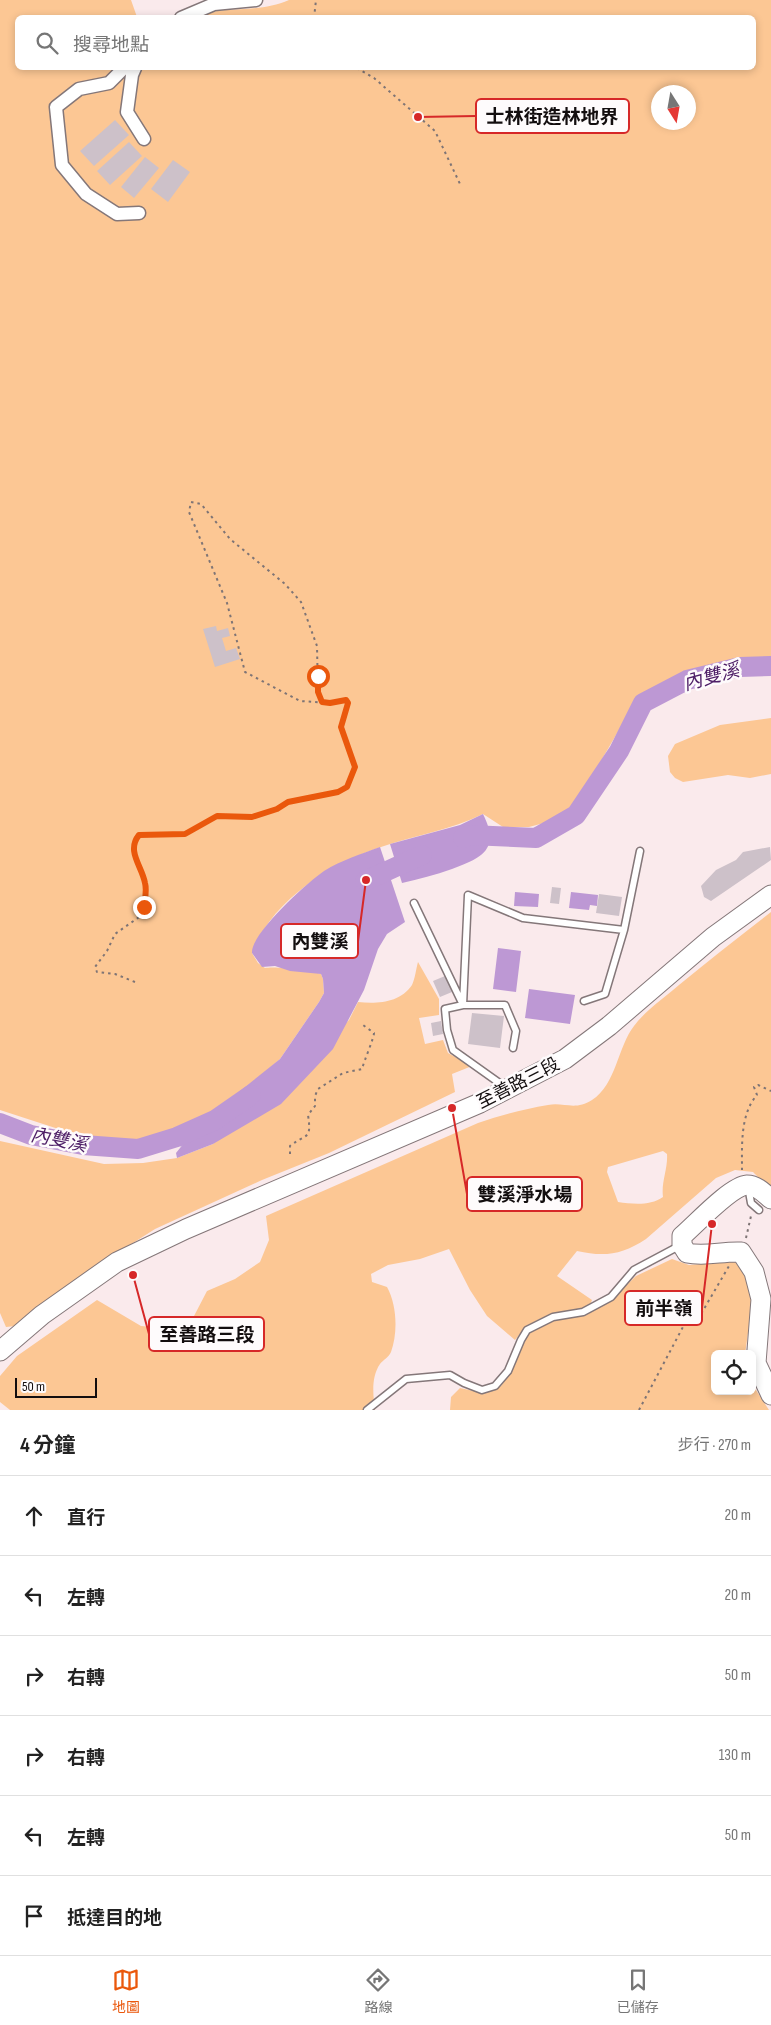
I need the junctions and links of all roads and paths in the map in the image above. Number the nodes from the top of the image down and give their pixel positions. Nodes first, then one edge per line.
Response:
1 (256, 0) edge
2 (316, 0) edge
3 (188, 15) edge
4 (314, 15) edge
5 (122, 70) edge
6 (134, 70) edge
7 (360, 70) edge
8 (144, 139) dead end
9 (460, 184) dead end
10 (139, 213) dead end
11 (322, 702) junction
12 (640, 851) dead end
13 (771, 895) edge
14 (414, 904) dead end
15 (624, 930) junction
16 (135, 982) dead end
17 (584, 1001) dead end
18 (462, 1005) junction
19 (363, 1025) dead end
20 (513, 1048) dead end
21 (508, 1089) junction
22 (771, 1091) edge
23 (290, 1154) dead end
24 (748, 1185) junction
25 (765, 1204) edge
26 (751, 1214) dead end
27 (682, 1244) junction
28 (737, 1258) junction
29 (0, 1351) edge
30 (771, 1395) edge
31 (367, 1410) edge
32 (639, 1410) edge

1 - 3 street
2 - 4 path
5 - 10 street
6 - 8 street
7 - 9 path
11 - 11 path
11 - 16 path
12 - 15 lane
13 - 21 street, 至善路三段
14 - 18 lane
15 - 17 lane
15 - 18 lane
18 - 20 lane
18 - 21 lane
19 - 23 path
21 - 29 street, 至善路三段
22 - 24 path
24 - 25 street
24 - 27 street
26 - 28 path
27 - 28 street
27 - 31 lane
28 - 30 street
28 - 32 path

